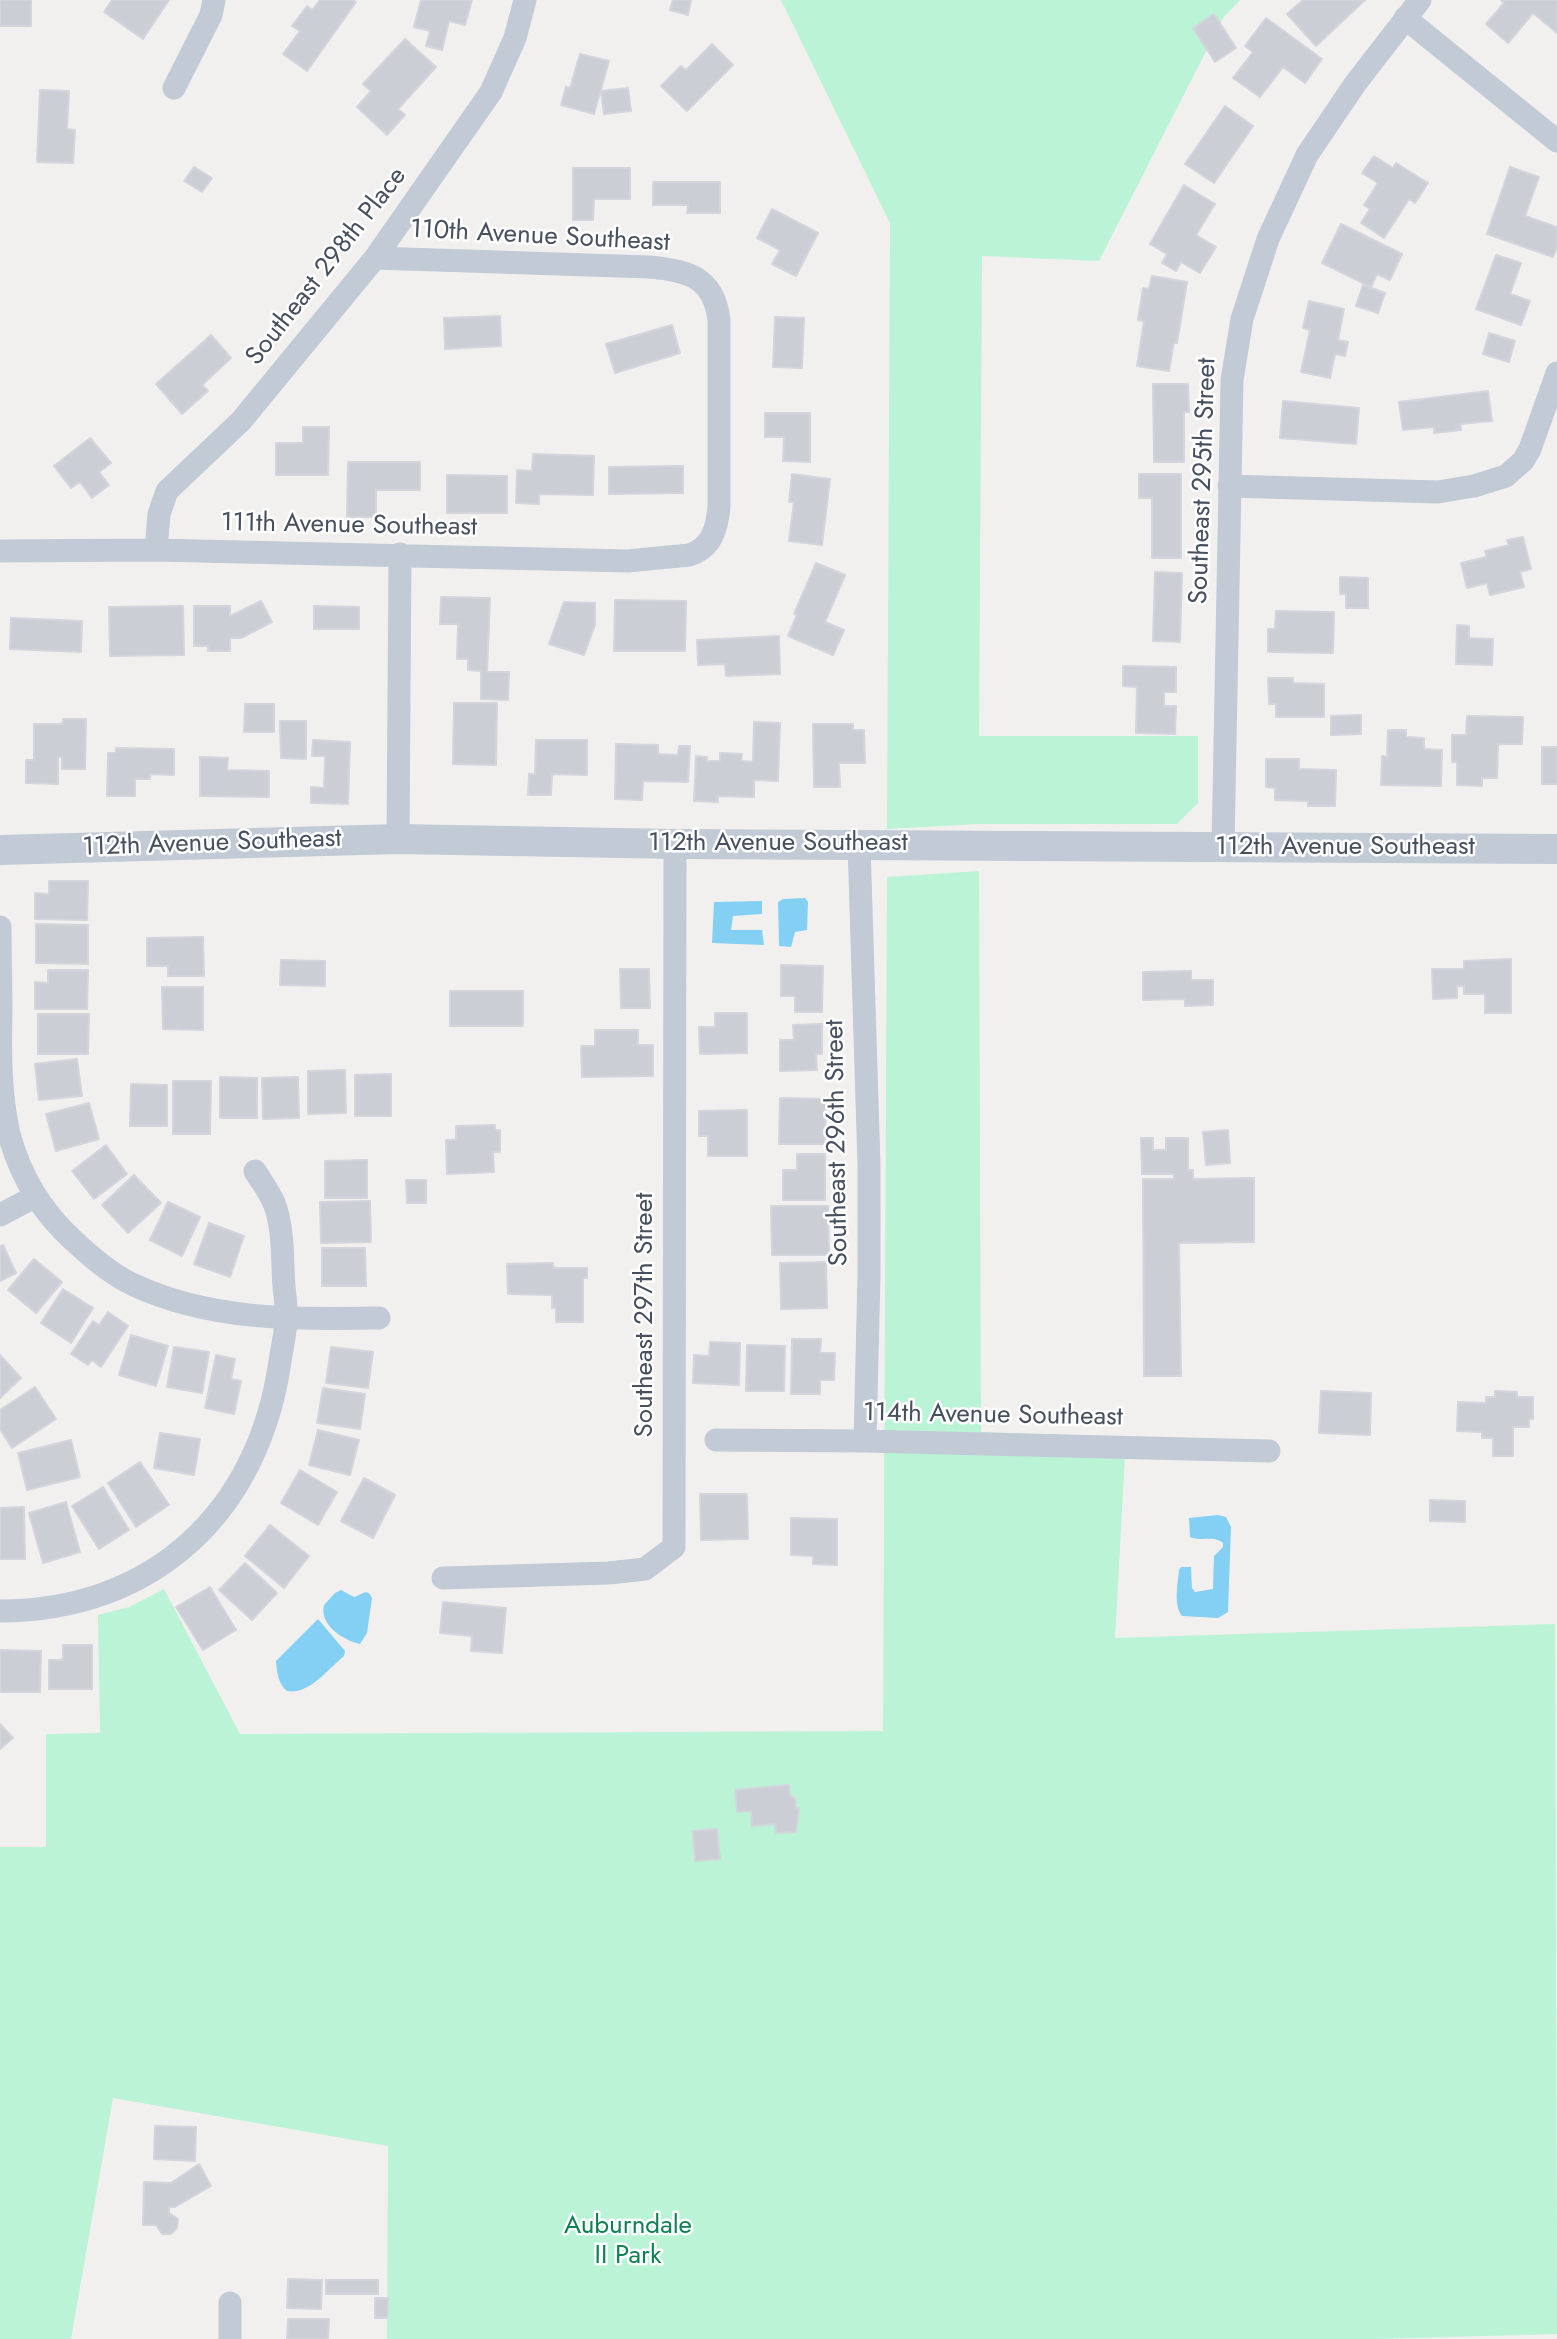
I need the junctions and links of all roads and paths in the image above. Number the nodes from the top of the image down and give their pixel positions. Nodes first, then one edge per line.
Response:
1 (214, 0) edge
2 (525, 0) edge
3 (1420, 0) edge
4 (1405, 18) junction
5 (174, 88) dead end
6 (1557, 141) edge
7 (375, 258) junction
8 (1557, 373) edge
9 (1229, 486) junction
10 (156, 550) junction
11 (0, 551) edge
12 (696, 553) joint
13 (400, 554) junction
14 (398, 839) junction
15 (675, 844) junction
16 (859, 844) junction
17 (1223, 847) junction
18 (1557, 849) edge
19 (0, 850) edge
20 (0, 927) edge
21 (254, 1171) dead end
22 (36, 1196) junction
23 (0, 1215) edge
24 (379, 1318) dead end
25 (286, 1319) junction
26 (716, 1440) dead end
27 (865, 1441) junction
28 (1269, 1451) dead end
29 (443, 1578) dead end
30 (0, 1611) edge
31 (230, 2303) dead end
32 (230, 2339) edge

1 - 5 street
2 - 7 street, Southeast 298th Place
3 - 4 street, Southeast 295th Street
4 - 6 street
4 - 9 street, Southeast 295th Street
7 - 10 street, Southeast 298th Place
7 - 12 street, 110th Avenue Southeast
8 - 9 street
9 - 17 street, Southeast 295th Street
10 - 11 street, 111th Avenue Southeast
10 - 13 street, 111th Avenue Southeast
12 - 13 street, 111th Avenue Southeast
13 - 14 street
14 - 15 street, 112th Avenue Southeast
14 - 19 street, 112th Avenue Southeast
15 - 16 street, 112th Avenue Southeast
15 - 29 street, Southeast 297th Street
16 - 17 street, 112th Avenue Southeast
16 - 27 street, Southeast 296th Street
17 - 18 street, 112th Avenue Southeast
20 - 22 street
21 - 25 street
22 - 23 street
22 - 25 street
24 - 25 street
25 - 30 street
26 - 27 street, 114th Avenue Southeast
27 - 28 street, 114th Avenue Southeast
31 - 32 street

